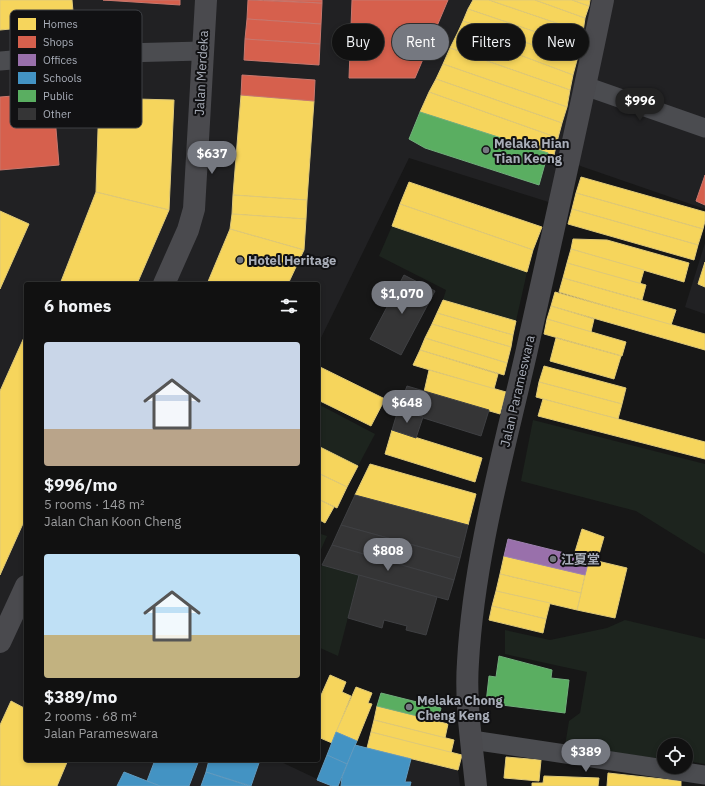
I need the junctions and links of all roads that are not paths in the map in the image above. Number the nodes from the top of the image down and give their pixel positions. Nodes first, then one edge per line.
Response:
1 (206, 0) edge
2 (603, 0) edge
3 (202, 51) junction
4 (142, 53) edge
5 (10, 60) edge
6 (0, 61) edge
7 (586, 86) junction
8 (705, 128) edge
9 (165, 282) edge
10 (24, 590) edge
11 (0, 642) edge
12 (472, 740) junction
13 (705, 775) edge
14 (476, 786) edge

1 - 3 main road, Jalan Merdeka
2 - 7 main road, Jalan Parameswara
3 - 4 street
3 - 9 main road, Jalan Merdeka
5 - 6 street
7 - 8 street
7 - 12 main road, Jalan Parameswara
10 - 11 main road
12 - 13 street
12 - 14 main road, Jalan Parameswara

